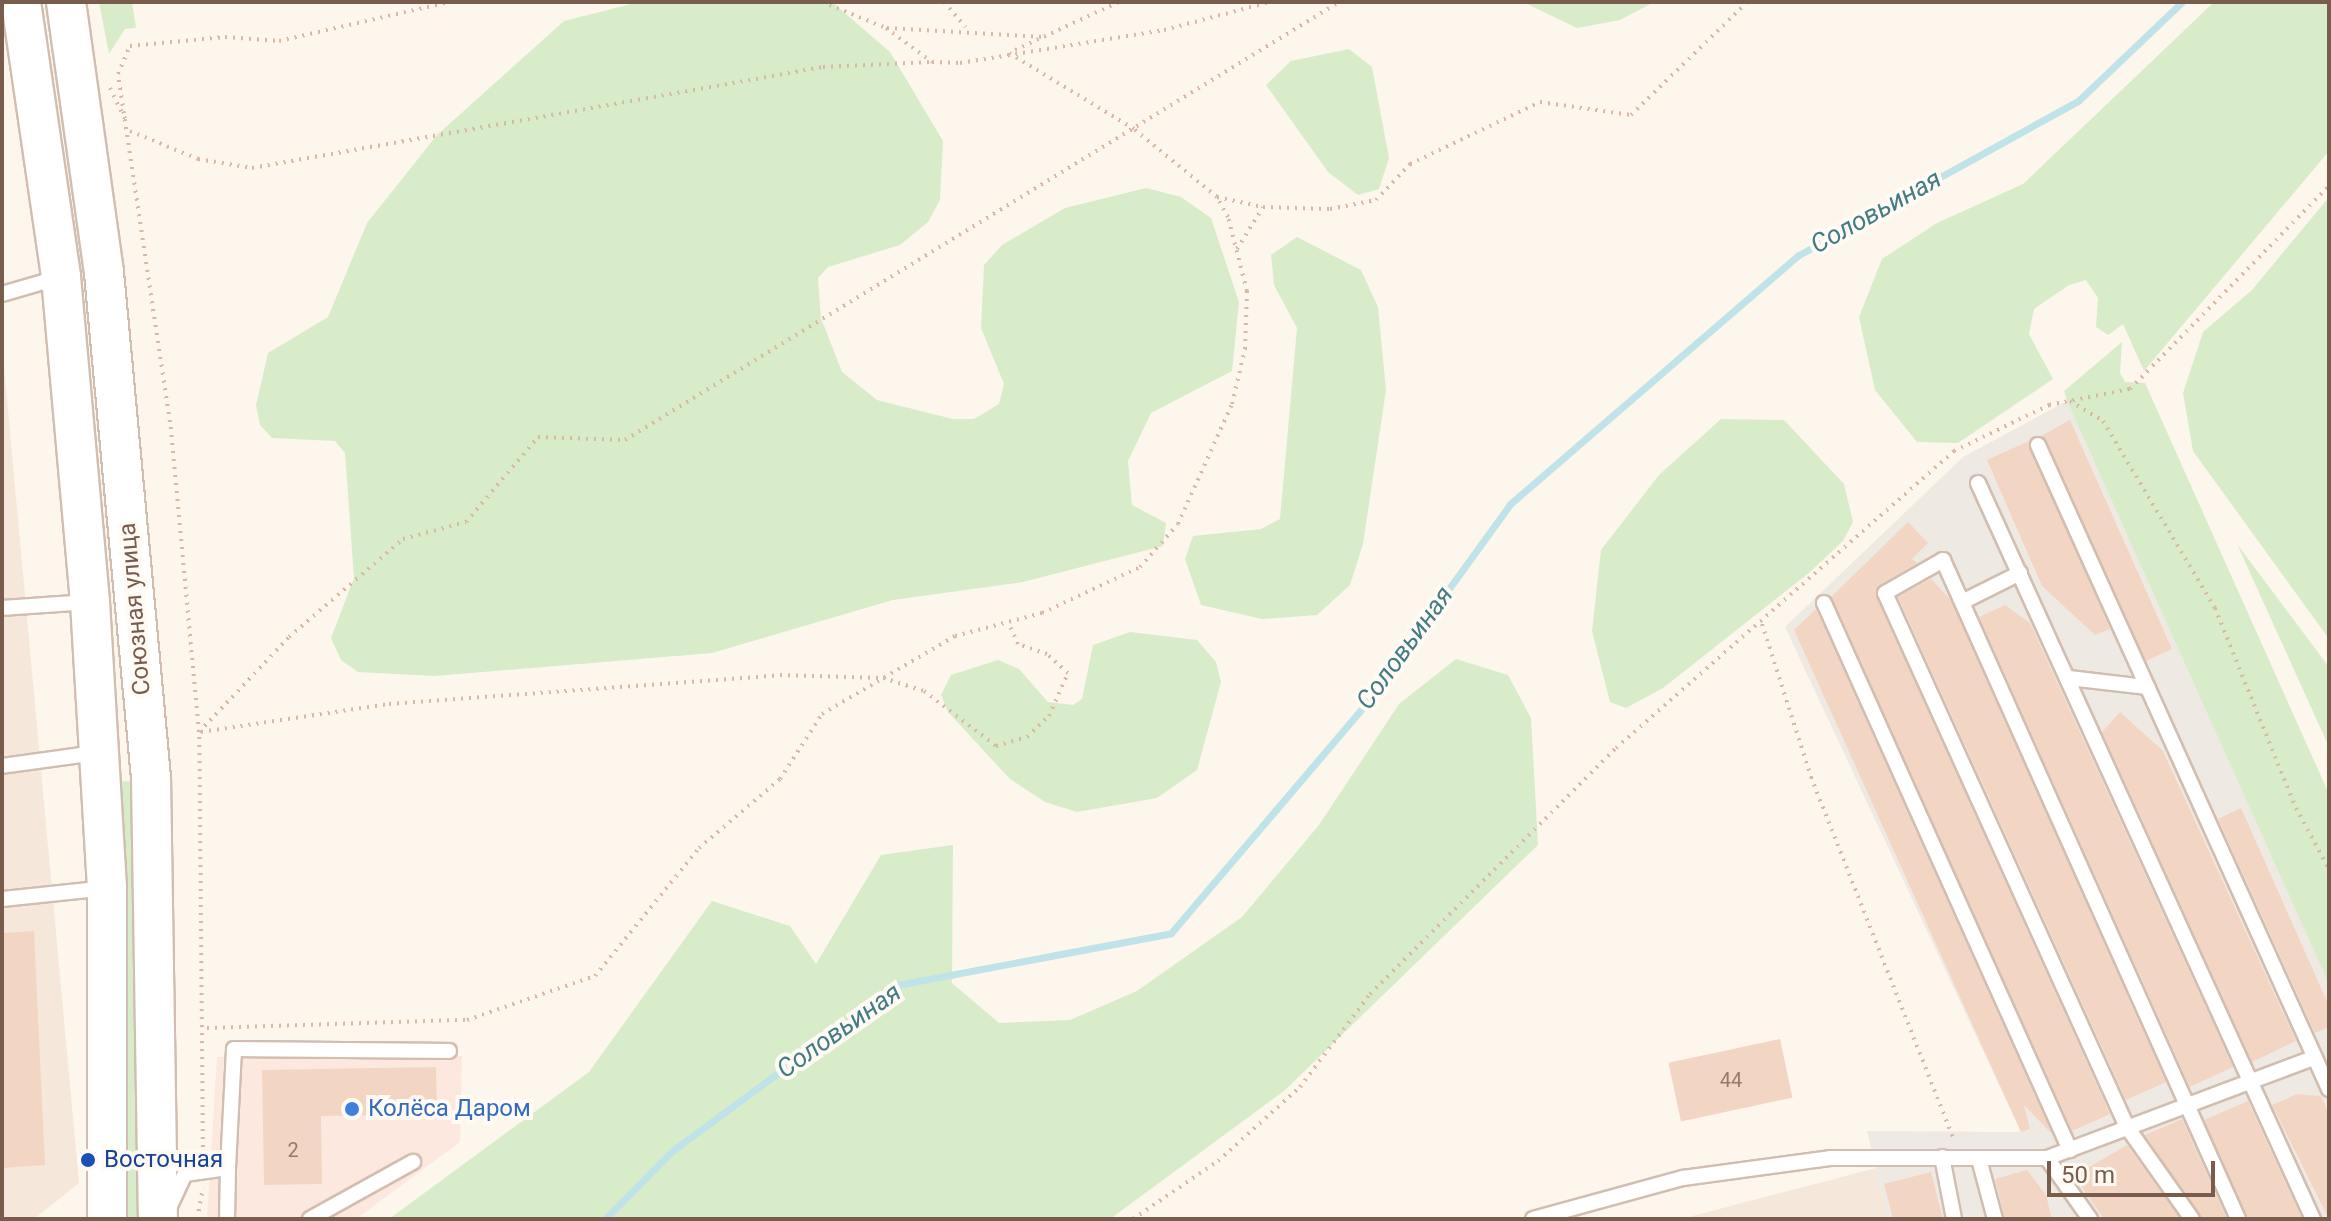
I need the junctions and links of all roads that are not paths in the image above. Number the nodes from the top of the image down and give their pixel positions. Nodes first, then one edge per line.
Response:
1 (21, 2) edge
2 (66, 2) edge
3 (61, 277) junction
4 (2, 294) edge
5 (2038, 445) dead end
6 (1978, 483) dead end
7 (2020, 573) junction
8 (90, 602) junction
9 (1962, 602) junction
10 (1824, 603) dead end
11 (2, 608) edge
12 (2069, 678) junction
13 (2147, 687) junction
14 (100, 752) junction
15 (2, 766) edge
16 (107, 888) junction
17 (2, 899) edge
18 (449, 1051) dead end
19 (2315, 1057) junction
20 (2253, 1082) junction
21 (2329, 1089) edge
22 (2190, 1107) junction
23 (2127, 1127) junction
24 (2070, 1150) junction
25 (1942, 1157) junction
26 (2047, 1158) junction
27 (1979, 1159) junction
28 (413, 1162) dead end
29 (228, 1168) junction
30 (2069, 1189) junction
31 (107, 1219) edge
32 (161, 1219) edge
33 (227, 1219) edge
34 (310, 1219) edge
35 (1533, 1219) edge
36 (1954, 1219) edge
37 (1995, 1219) edge
38 (2077, 1219) edge
39 (2090, 1219) edge
40 (2192, 1219) edge
41 (2238, 1219) edge
42 (2313, 1219) edge

1 - 3 main road, Союзная улица
2 - 32 main road, Союзная улица
3 - 4 lane
3 - 8 main road, Союзная улица
5 - 13 lane
6 - 7 lane
7 - 9 lane
7 - 12 lane
8 - 11 lane
8 - 14 main road, Союзная улица
9 - 22 lane
9 - 23 lane
10 - 24 lane
12 - 13 lane
12 - 20 lane
13 - 19 lane
14 - 15 lane
14 - 16 main road, Союзная улица
16 - 17 lane
16 - 31 main road, Союзная улица
18 - 29 lane
19 - 20 lane
19 - 21 lane
20 - 22 lane
20 - 42 lane
22 - 23 lane
22 - 41 lane
23 - 24 lane
23 - 40 lane
24 - 26 lane
25 - 27 lane
25 - 35 lane
25 - 36 lane
26 - 27 lane
26 - 30 lane
27 - 37 lane
28 - 34 lane
29 - 32 lane
29 - 33 lane
30 - 38 lane
30 - 39 lane

